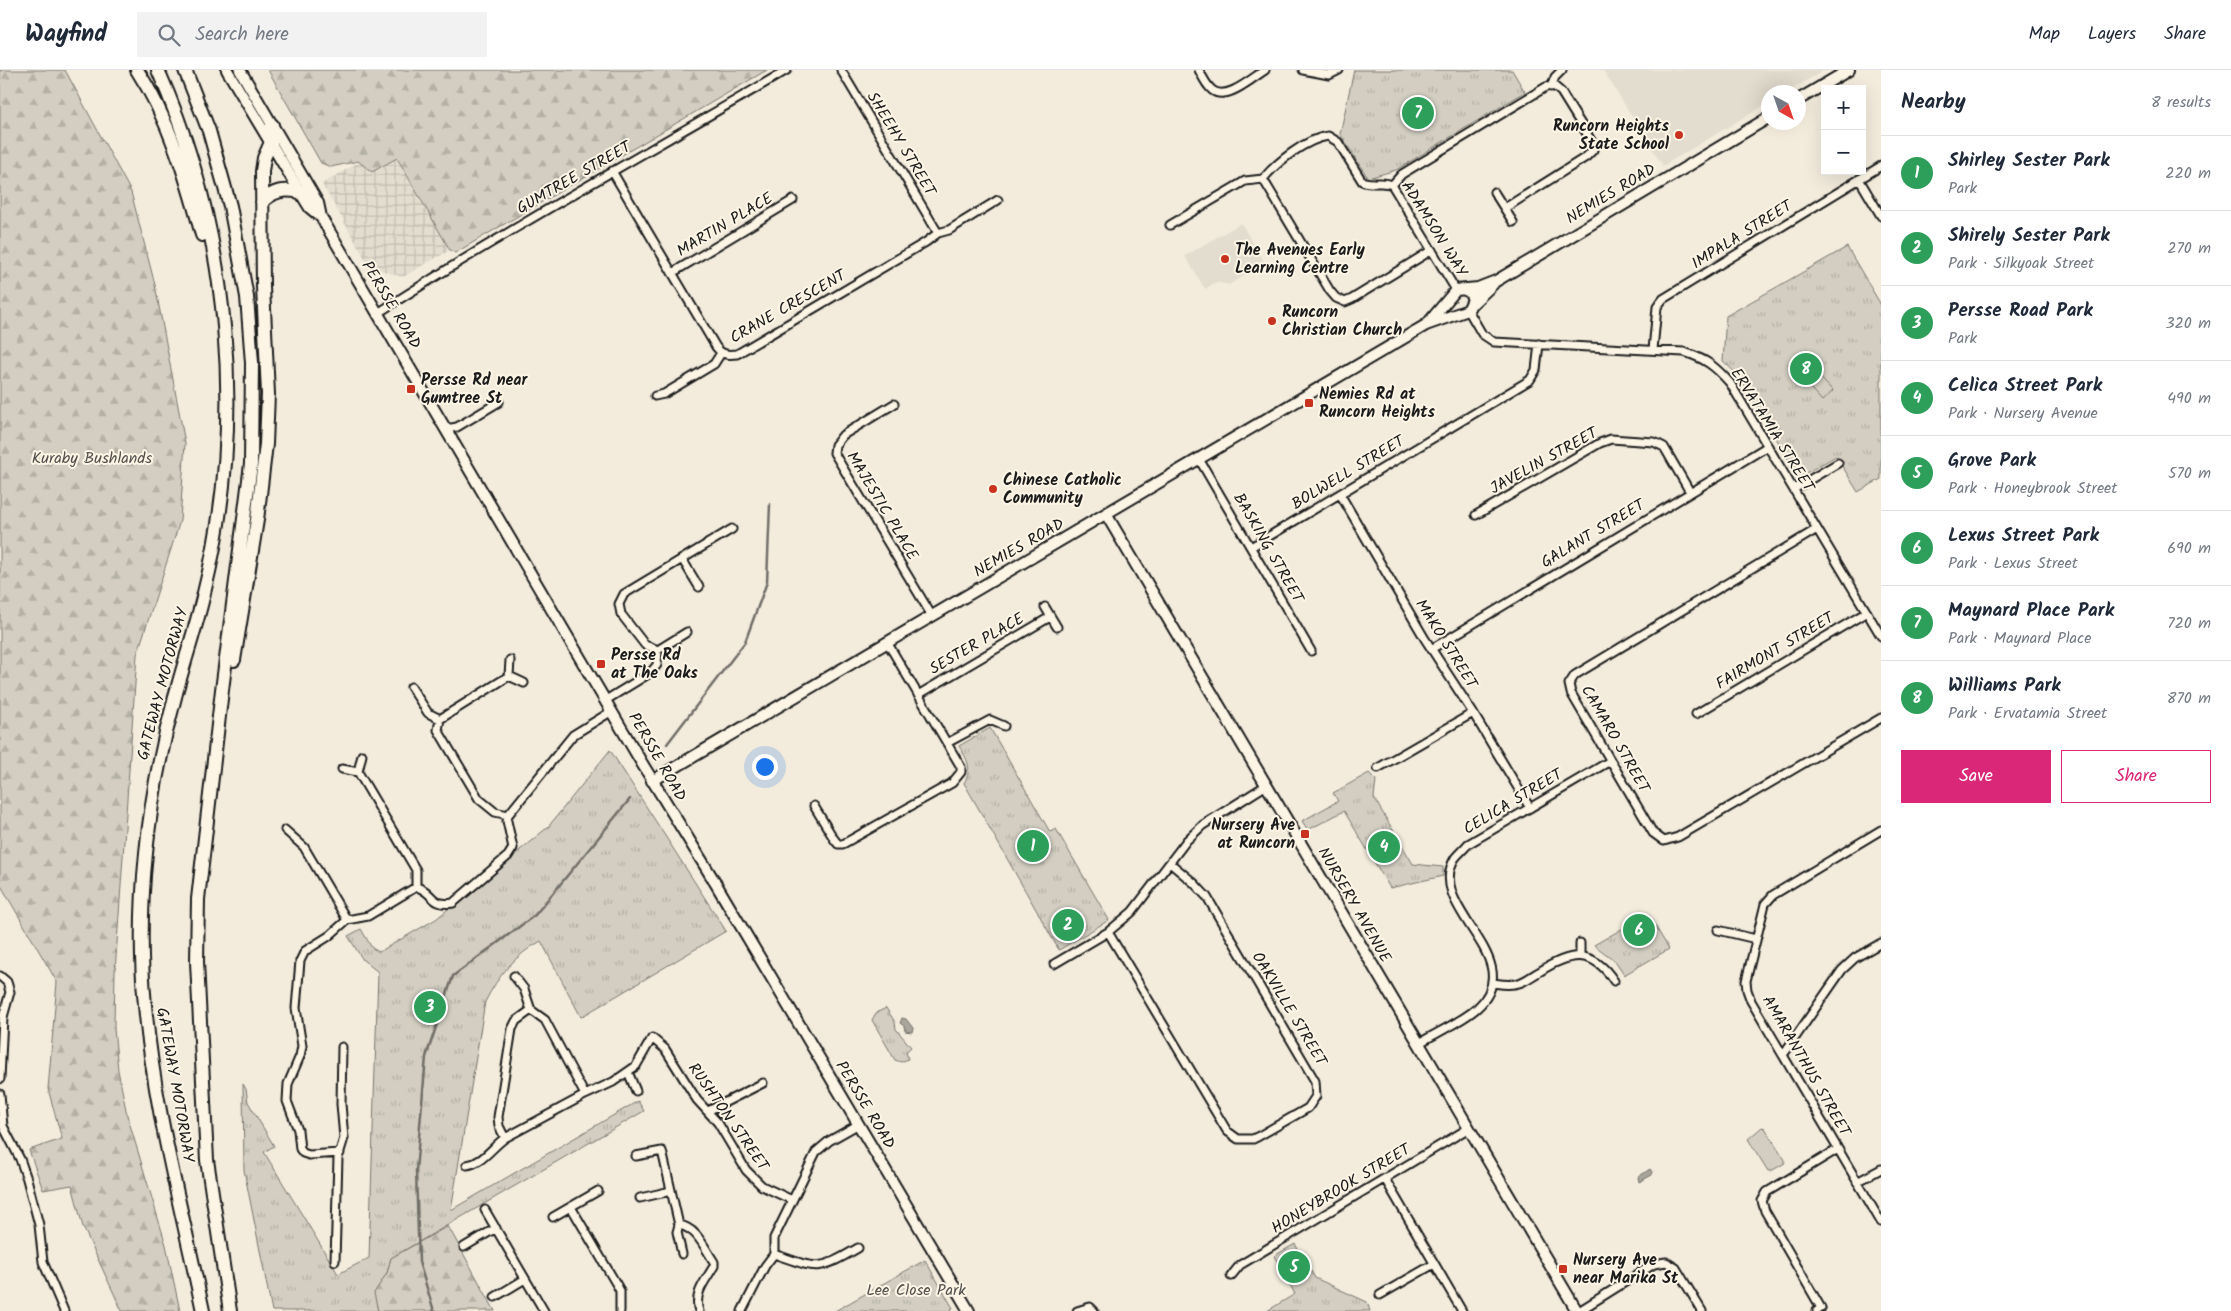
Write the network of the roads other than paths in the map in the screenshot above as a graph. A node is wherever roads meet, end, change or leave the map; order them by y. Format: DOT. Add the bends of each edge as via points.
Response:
graph roads {
  1 [pos="137,70"];
  2 [pos="158,70"];
  3 [pos="185,70"];
  4 [pos="227,70"];
  5 [pos="240,70"];
  6 [pos="786,70"];
  7 [pos="841,70"];
  8 [pos="1199,70"];
  9 [pos="1265,70"];
  10 [pos="1304,70"];
  11 [pos="1338,70"];
  12 [pos="1562,70"];
  13 [pos="1849,70"];
  14 [pos="1551,87"];
  15 [pos="1806,95"];
  16 [pos="1761,122"];
  17 [pos="272,125"];
  18 [pos="271,145"];
  19 [pos="1881,166"];
  20 [pos="612,171"];
  21 [pos="1263,179"];
  22 [pos="1859,179"];
  23 [pos="1392,186"];
  24 [pos="300,192"];
  25 [pos="1494,192"];
  26 [pos="793,200"];
  27 [pos="998,200"];
  28 [pos="262,202"];
  29 [pos="1504,208"];
  30 [pos="1881,216"];
  31 [pos="322,217"];
  32 [pos="1513,222"];
  33 [pos="1170,225"];
  34 [pos="938,233"];
  35 [pos="1432,250"];
  36 [pos="216,261"];
  37 [pos="672,273"];
  38 [pos="1496,281"];
  39 [pos="1457,292"];
  40 [pos="1467,308"];
  41 [pos="378,313"];
  42 [pos="1426,325"];
  43 [pos="1538,344"];
  44 [pos="1653,350"];
  45 [pos="720,353"];
  46 [pos="655,396"];
  47 [pos="499,402"];
  48 [pos="894,404"];
  49 [pos="446,429"];
  50 [pos="1768,446"];
  51 [pos="1200,459"];
  52 [pos="1838,463"];
  53 [pos="1794,489"];
  54 [pos="1690,492"];
  55 [pos="1340,494"];
  56 [pos="1106,514"];
  57 [pos="1476,515"];
  58 [pos="732,529"];
  59 [pos="1817,529"];
  60 [pos="1251,547"];
  61 [pos="682,559"];
  62 [pos="699,587"];
  63 [pos="1045,606"];
  64 [pos="1867,612"];
  65 [pos="932,616"];
  66 [pos="1050,617"];
  67 [pos="1057,627"];
  68 [pos="687,632"];
  69 [pos="1881,636"];
  70 [pos="888,642"];
  71 [pos="1433,648"];
  72 [pos="658,650"];
  73 [pos="1311,651"];
  74 [pos="510,660"];
  75 [pos="508,676"];
  76 [pos="524,683"];
  77 [pos="411,687"];
  78 [pos="918,694"];
  79 [pos="606,700"];
  80 [pos="612,711"];
  81 [pos="1474,713"];
  82 [pos="1696,714"];
  83 [pos="220,715"];
  84 [pos="440,718"];
  85 [pos="1881,718"];
  86 [pos="1004,726"];
  87 [pos="947,743"];
  88 [pos="362,756"];
  89 [pos="1610,761"];
  90 [pos="1378,768"];
  91 [pos="342,769"];
  92 [pos="358,772"];
  93 [pos="652,781"];
  94 [pos="1265,786"];
  95 [pos="814,806"];
  96 [pos="1530,808"];
  97 [pos="508,815"];
  98 [pos="285,830"];
  99 [pos="1881,830"];
  100 [pos="1170,863"];
  101 [pos="416,887"];
  102 [pos="347,920"];
  103 [pos="1718,930"];
  104 [pos="1108,932"];
  105 [pos="1756,939"];
  106 [pos="1580,943"];
  107 [pos="1881,943"];
  108 [pos="1580,956"];
  109 [pos="1054,964"];
  110 [pos="0,976"];
  111 [pos="514,976"];
  112 [pos="1614,981"];
  113 [pos="1492,983"];
  114 [pos="531,1010"];
  115 [pos="1418,1044"];
  116 [pos="342,1047"];
  117 [pos="1783,1055"];
  118 [pos="628,1072"];
  119 [pos="0,1079"];
  120 [pos="763,1083"];
  121 [pos="636,1091"];
  122 [pos="0,1094"];
  123 [pos="585,1095"];
  124 [pos="708,1111"];
  125 [pos="859,1124"];
  126 [pos="1469,1128"];
  127 [pos="505,1138"];
  128 [pos="1838,1149"];
  129 [pos="340,1153"];
  130 [pos="636,1156"];
  131 [pos="467,1165"];
  132 [pos="1881,1168"];
  133 [pos="1385,1179"];
  134 [pos="1858,1182"];
  135 [pos="598,1191"];
  136 [pos="671,1191"];
  137 [pos="640,1198"];
  138 [pos="792,1200"];
  139 [pos="571,1207"];
  140 [pos="485,1210"];
  141 [pos="553,1217"];
  142 [pos="1881,1222"];
  143 [pos="679,1225"];
  144 [pos="496,1228"];
  145 [pos="464,1247"];
  146 [pos="858,1248"];
  147 [pos="682,1254"];
  148 [pos="774,1254"];
  149 [pos="335,1261"];
  150 [pos="1434,1264"];
  151 [pos="1231,1276"];
  152 [pos="525,1278"];
  153 [pos="1380,1295"];
  154 [pos="495,1297"];
  155 [pos="64,1311"];
  156 [pos="203,1311"];
  157 [pos="230,1311"];
  158 [pos="544,1311"];
  159 [pos="620,1311"];
  160 [pos="699,1311"];
  161 [pos="742,1311"];
  162 [pos="969,1311"];
  163 [pos="1077,1311"];
  164 [pos="1094,1311"];
  165 [pos="1462,1311"];
  166 [pos="1578,1311"];
  167 [pos="1702,1311"];
  168 [pos="1817,1311"];
  1 -- 36 [label="highway" via="167,129 206,247"];
  2 -- 36 [label="highway, GATEWAY MOTORWAY" via="189,152"];
  3 -- 83 [label="highway, GATEWAY MOTORWAY" via="209,131 232,213 247,297 252,363 251,464"];
  4 -- 18 [label="street, PERSSE ROAD"];
  5 -- 17 [label="street, PERSSE ROAD"];
  6 -- 20 [label="street, GUMTREE STREET"];
  7 -- 34 [label="street, SHEEHY STREET"];
  8 -- 9 [label="street" via="1212,91 1221,94 1232,91"];
  10 -- 11 [label="street" via="1329,75"];
  12 -- 14 [label="street"];
  13 -- 15 [label="street"];
  14 -- 23 [label="street" via="1402,174"];
  14 -- 29 [label="street" via="1561,92 1592,142 1592,150 1586,157"];
  16 -- 38 [label="street, NEMIES ROAD"];
  17 -- 18 [label="highway"];
  17 -- 31 [label="street, PERSSE ROAD" via="318,203"];
  18 -- 24 [label="street, PERSSE ROAD"];
  18 -- 28 [label="highway" via="262,164"];
  19 -- 22 [label="street, IMPALA STREET"];
  20 -- 37 [label="street, CRANE CRESCENT"];
  20 -- 41 [label="street, GUMTREE STREET"];
  21 -- 23 [label="street, ADAMSON WAY" via="1274,165 1318,138 1328,136 1338,142 1362,181 1369,185 1379,182"];
  21 -- 33 [label="street" via="1244,181"];
  21 -- 35 [label="street" via="1330,292 1345,302"];
  22 -- 30 [label="street"];
  22 -- 44 [label="street, IMPALA STREET" via="1663,299 1657,307"];
  23 -- 35 [label="street, ADAMSON WAY"];
  24 -- 28 [label="highway" via="279,190"];
  24 -- 31 [label="street, PERSSE ROAD" via="310,208"];
  25 -- 29 [label="street"];
  26 -- 37 [label="street, MARTIN PLACE"];
  27 -- 34 [label="street, CRANE CRESCENT" via="949,230"];
  28 -- 83 [label="highway" via="262,287 268,394 266,444 230,686"];
  29 -- 32 [label="street"];
  31 -- 41 [label="street, PERSSE ROAD"];
  34 -- 45 [label="street, CRANE CRESCENT" via="737,354"];
  35 -- 39 [label="street, ADAMSON WAY"];
  36 -- 156 [label="highway, GATEWAY MOTORWAY" via="225,338 227,392 220,509 205,591 158,765 146,853 142,933 152,1064"];
  37 -- 45 [label="street, CRANE CRESCENT"];
  38 -- 39 [label="street, NEMIES ROAD"];
  38 -- 40 [label="street, NEMIES ROAD"];
  39 -- 40 [label="street" via="1472,295"];
  39 -- 40 [label="street" via="1452,306"];
  39 -- 42 [label="street, NEMIES ROAD"];
  40 -- 42 [label="street, NEMIES ROAD"];
  40 -- 43 [label="street, ERVATAMIA STREET" via="1482,334 1494,342"];
  41 -- 49 [label="street, PERSSE ROAD"];
  42 -- 51 [label="street, NEMIES ROAD"];
  43 -- 44 [label="street, ERVATAMIA STREET"];
  43 -- 55 [label="street, BOLWELL STREET" via="1536,370 1530,380"];
  44 -- 50 [label="street, ERVATAMIA STREET" via="1684,352 1718,369"];
  45 -- 46 [label="street" via="714,364 664,394"];
  47 -- 49 [label="street" via="457,427"];
  48 -- 65 [label="street, MAJESTIC PLACE" via="843,435 835,445 834,453"];
  49 -- 79 [label="street, PERSSE ROAD"];
  50 -- 53 [label="street, ERVATAMIA STREET"];
  50 -- 54 [label="street, GALANT STREET"];
  51 -- 56 [label="street, NEMIES ROAD"];
  51 -- 60 [label="street, BASKING STREET"];
  52 -- 53 [label="street"];
  53 -- 59 [label="street, ERVATAMIA STREET"];
  54 -- 57 [label="street, JAVELIN STREET" via="1664,447 1654,442 1611,439"];
  54 -- 71 [label="street, GALANT STREET"];
  55 -- 60 [label="street, BOLWELL STREET"];
  55 -- 71 [label="street, MAKO STREET"];
  56 -- 65 [label="street, NEMIES ROAD"];
  56 -- 94 [label="street, NURSERY AVENUE"];
  58 -- 61 [label="street"];
  59 -- 64 [label="street, ERVATAMIA STREET"];
  59 -- 89 [label="street, CAMARO STREET" via="1575,675 1569,684 1571,693"];
  60 -- 73 [label="street, BASKING STREET"];
  61 -- 62 [label="street"];
  61 -- 72 [label="street" via="624,594 619,604 621,614 645,645"];
  63 -- 66 [label="street, SESTER PLACE"];
  64 -- 69 [label="street, ERVATAMIA STREET"];
  64 -- 82 [label="street, FAIRMONT STREET"];
  65 -- 70 [label="street, NEMIES ROAD"];
  66 -- 67 [label="street, SESTER PLACE"];
  66 -- 78 [label="street, SESTER PLACE"];
  68 -- 72 [label="street"];
  70 -- 78 [label="street"];
  70 -- 93 [label="street, NEMIES ROAD"];
  71 -- 81 [label="street, MAKO STREET"];
  72 -- 79 [label="street" via="657,666 650,673"];
  74 -- 75 [label="street"];
  75 -- 76 [label="street"];
  75 -- 84 [label="street"];
  77 -- 84 [label="street" via="428,713"];
  78 -- 87 [label="street"];
  79 -- 80 [label="street, PERSSE ROAD"];
  80 -- 93 [label="street, PERSSE ROAD"];
  80 -- 97 [label="street" via="573,735"];
  81 -- 90 [label="street"];
  81 -- 96 [label="street, MAKO STREET"];
  83 -- 157 [label="highway, GATEWAY MOTORWAY" via="198,900 197,962 207,1160"];
  84 -- 97 [label="street" via="438,730 479,799 495,812"];
  85 -- 89 [label="street, CAMARO STREET" via="1678,837 1664,841 1653,833"];
  86 -- 87 [label="street" via="990,720"];
  87 -- 95 [label="street" via="961,767 952,783 851,842 838,844"];
  88 -- 92 [label="street"];
  89 -- 96 [label="street, CELICA STREET"];
  91 -- 92 [label="street"];
  92 -- 101 [label="street" via="416,870"];
  93 -- 125 [label="street, PERSSE ROAD"];
  94 -- 100 [label="street" via="1203,825"];
  94 -- 115 [label="street, NURSERY AVENUE"];
  96 -- 113 [label="street, CELICA STREET" via="1468,844 1455,859 1451,872 1450,887 1487,954"];
  97 -- 101 [label="street" via="513,848 508,856 453,902 443,904 435,901 422,888"];
  98 -- 102 [label="street" via="304,847"];
  99 -- 105 [label="street, AMARANTHUS STREET" via="1773,895 1765,904"];
  100 -- 104 [label="street" via="1132,912"];
  100 -- 104 [label="street, OAKVILLE STREET" via="1207,897 1315,1081 1316,1096 1308,1108 1253,1139 1238,1139 1227,1131"];
  101 -- 102 [label="street" via="368,916"];
  102 -- 129 [label="street" via="305,951 300,961 296,1008 302,1046 287,1092 288,1108 298,1130 300,1148 309,1155"];
  103 -- 105 [label="street"];
  104 -- 109 [label="street"];
  105 -- 117 [label="street, AMARANTHUS STREET" via="1746,981 1747,990"];
  106 -- 108 [label="street"];
  107 -- 117 [label="street" via="1842,970"];
  108 -- 112 [label="street" via="1595,960"];
  108 -- 113 [label="street" via="1567,957 1520,983"];
  110 -- 119 [label="street" via="8,982 10,992 3,1017"];
  111 -- 114 [label="street" via="524,989"];
  113 -- 115 [label="street" via="1487,997 1476,1009"];
  114 -- 123 [label="street" via="544,1020"];
  114 -- 127 [label="street" via="516,1020 512,1029 498,1117"];
  115 -- 126 [label="street, NURSERY AVENUE"];
  116 -- 129 [label="street" via="344,1138"];
  117 -- 128 [label="street, AMARANTHUS STREET"];
  118 -- 121 [label="street"];
  118 -- 123 [label="street"];
  118 -- 124 [label="street, RUSHTON STREET" via="642,1059 652,1038 665,1049 697,1100"];
  120 -- 124 [label="street"];
  122 -- 155 [label="street" via="2,1126 20,1159 39,1225 43,1262"];
  123 -- 127 [label="street"];
  124 -- 138 [label="street, RUSHTON STREET" via="746,1170 762,1186"];
  125 -- 138 [label="street" via="816,1152"];
  125 -- 162 [label="street, PERSSE ROAD"];
  126 -- 133 [label="street, HONEYBROOK STREET"];
  126 -- 166 [label="street, NURSERY AVENUE"];
  127 -- 131 [label="street" via="475,1164"];
  128 -- 134 [label="street, AMARANTHUS STREET"];
  128 -- 168 [label="street" via="1767,1192 1762,1201 1765,1212 1821,1308"];
  129 -- 149 [label="street"];
  130 -- 136 [label="street" via="662,1151"];
  132 -- 134 [label="street"];
  133 -- 150 [label="street"];
  133 -- 151 [label="street, HONEYBROOK STREET" via="1240,1265"];
  134 -- 142 [label="street, AMARANTHUS STREET"];
  135 -- 139 [label="street"];
  136 -- 137 [label="street"];
  136 -- 143 [label="street"];
  138 -- 148 [label="street" via="774,1238"];
  139 -- 141 [label="street"];
  139 -- 159 [label="street" via="618,1286"];
  140 -- 144 [label="street"];
  143 -- 147 [label="street" via="677,1232"];
  143 -- 160 [label="street" via="693,1231 714,1262 698,1295"];
  144 -- 145 [label="street"];
  144 -- 152 [label="street"];
  146 -- 148 [label="street" via="820,1266 810,1266"];
  148 -- 161 [label="street"];
  150 -- 153 [label="street"];
  150 -- 165 [label="street"];
  152 -- 154 [label="street"];
  152 -- 158 [label="street"];
  163 -- 164 [label="street" via="1090,1307"];
  166 -- 167 [label="street" via="1654,1264 1666,1262 1676,1268"];
}
